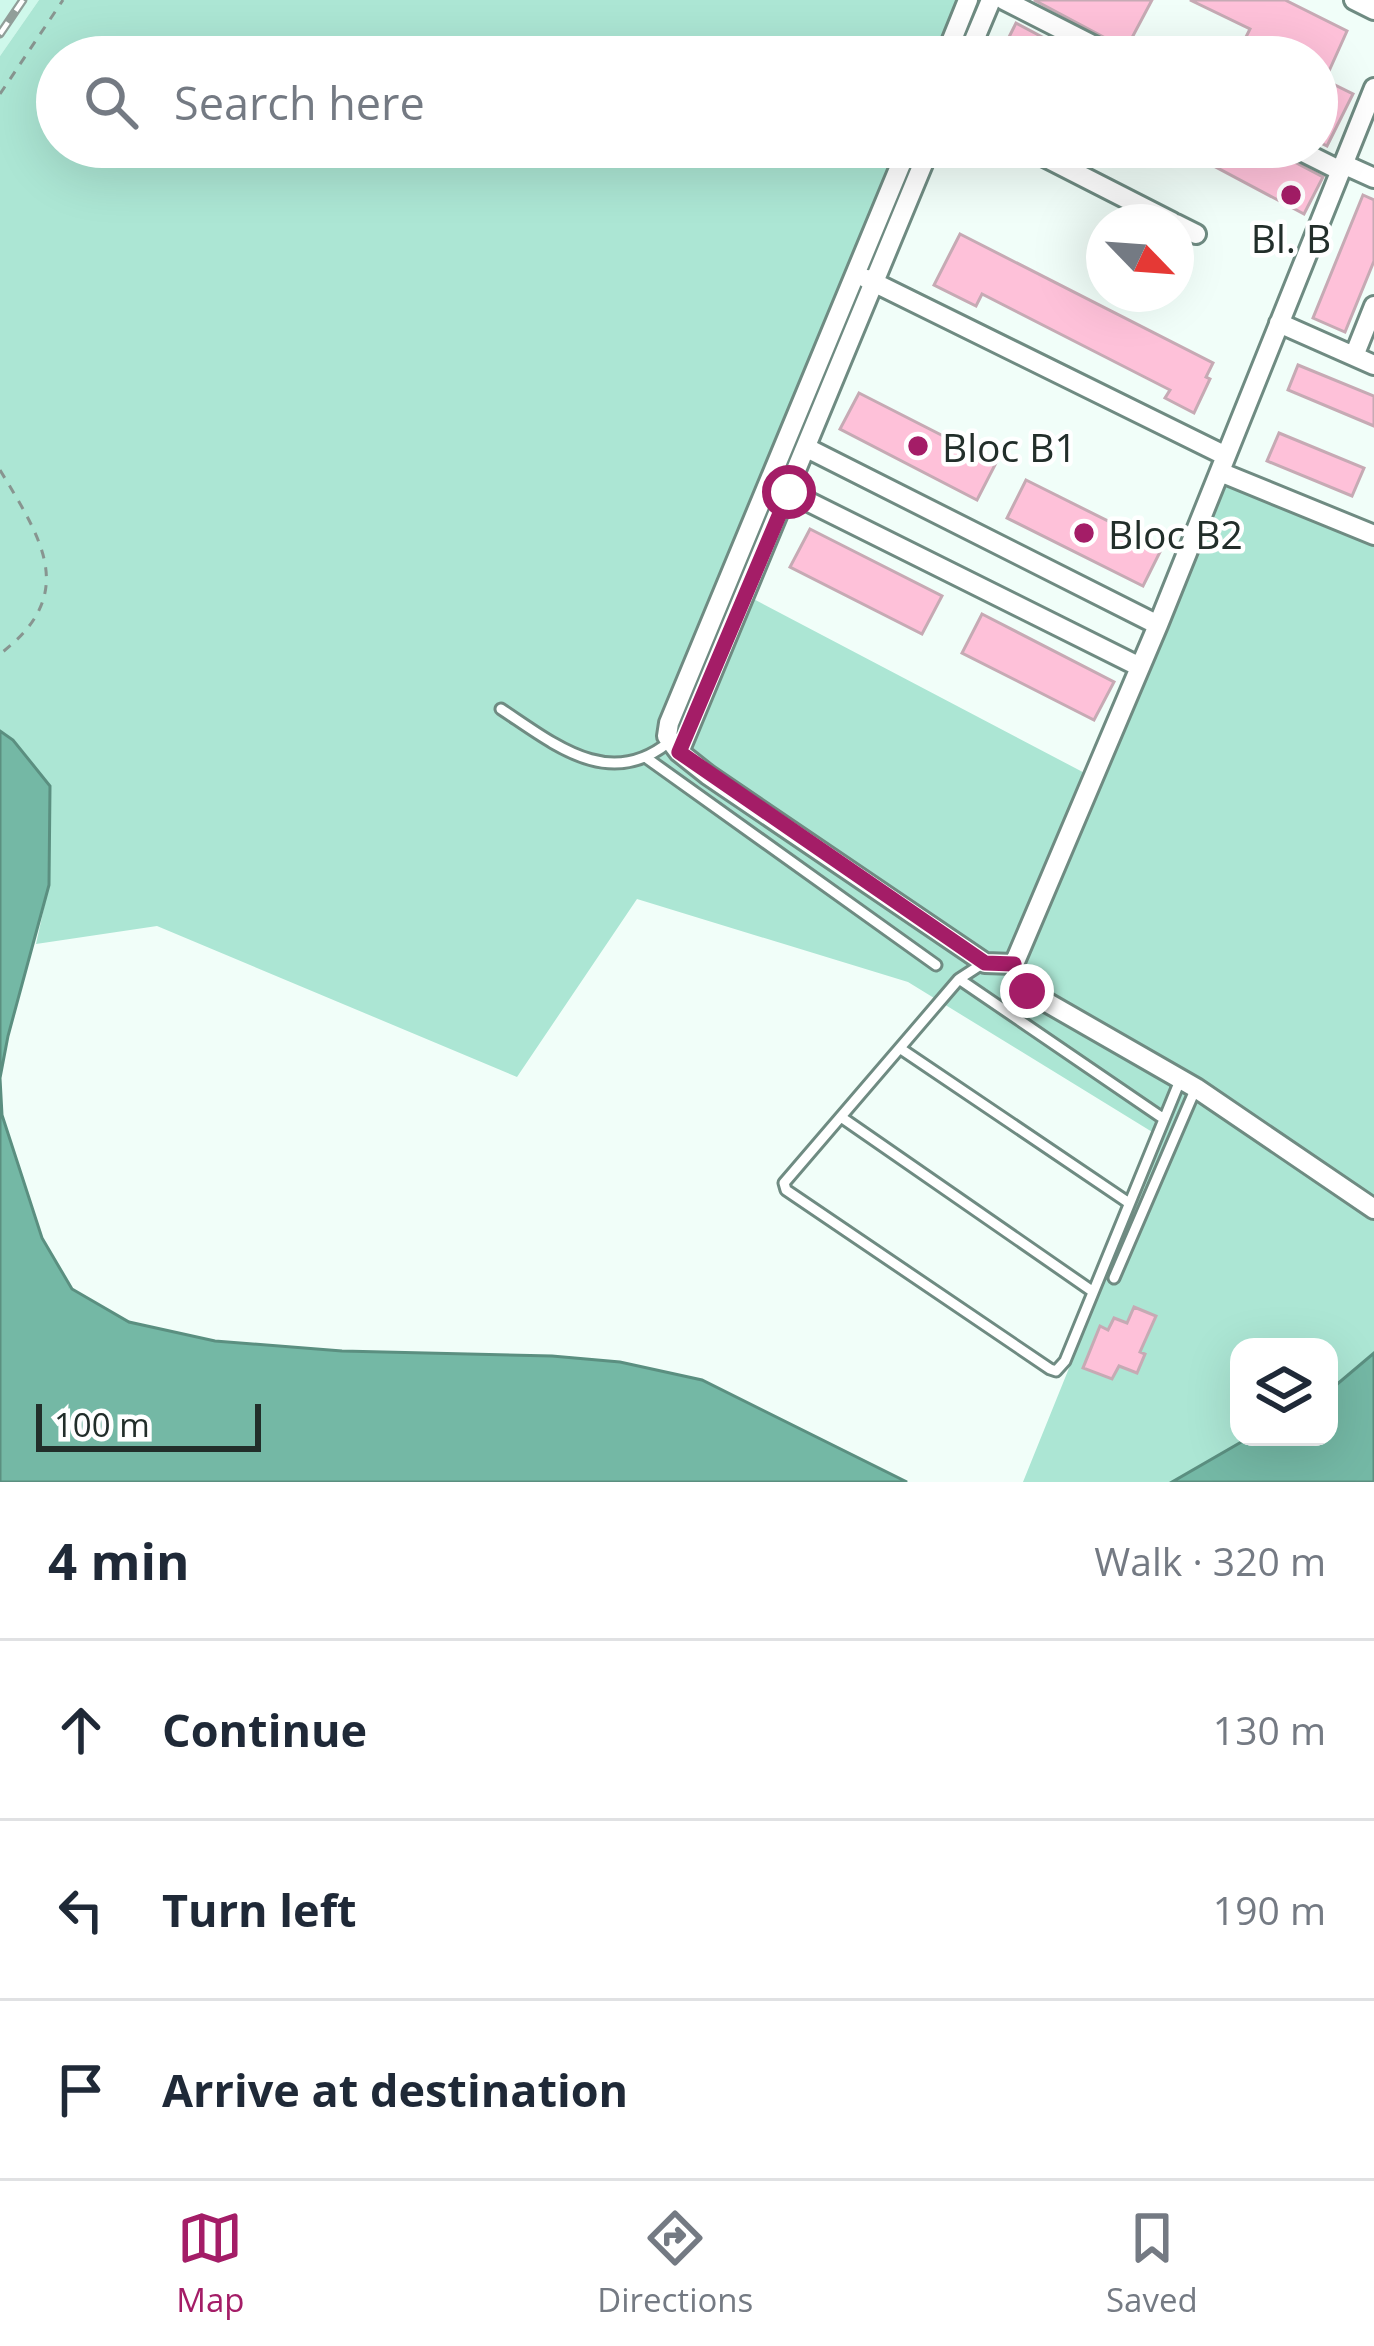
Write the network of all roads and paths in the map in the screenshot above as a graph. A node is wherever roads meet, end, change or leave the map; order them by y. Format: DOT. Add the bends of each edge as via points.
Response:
graph roads {
  1 [pos="63,0"];
  2 [pos="968,0"];
  3 [pos="991,0"];
  4 [pos="1004,0"];
  5 [pos="1354,0"];
  6 [pos="1374,10"];
  7 [pos="39,36"];
  8 [pos="953,36"];
  9 [pos="976,36"];
  10 [pos="1075,36"];
  11 [pos="36,40"];
  12 [pos="1374,88"];
  13 [pos="0,94"];
  14 [pos="1338,166"];
  15 [pos="903,168"];
  16 [pos="919,168"];
  17 [pos="1066,168"];
  18 [pos="1342,168"];
  19 [pos="1374,178"];
  20 [pos="1137,204"];
  21 [pos="894,210"];
  22 [pos="866,279"];
  23 [pos="1374,306"];
  24 [pos="1280,323"];
  25 [pos="1354,356"];
  26 [pos="1374,365"];
  27 [pos="807,448"];
  28 [pos="1223,464"];
  29 [pos="0,470"];
  30 [pos="789,492"];
  31 [pos="1374,535"];
  32 [pos="1158,626"];
  33 [pos="0,654"];
  34 [pos="1140,667"];
  35 [pos="501,709"];
  36 [pos="674,747"];
  37 [pos="648,759"];
  38 [pos="985,963"];
  39 [pos="1014,964"];
  40 [pos="936,965"];
  41 [pos="959,979"];
  42 [pos="901,1049"];
  43 [pos="1188,1083"];
  44 [pos="842,1118"];
  45 [pos="1164,1119"];
  46 [pos="1129,1203"];
  47 [pos="1374,1209"];
  48 [pos="1114,1278"];
  49 [pos="1092,1292"];
  1 -- 7 [label="path"];
  2 -- 8 [label="street"];
  3 -- 9 [label="street"];
  4 -- 10 [label="street"];
  5 -- 6 [label="street"];
  11 -- 13 [label="path"];
  12 -- 18 [label="street"];
  14 -- 18 [label="street"];
  15 -- 21 [label="street"];
  16 -- 21 [label="street"];
  17 -- 20 [label="street"];
  18 -- 19 [label="street"];
  18 -- 24 [label="street"];
  21 -- 22 [label="street"];
  22 -- 27 [label="street"];
  22 -- 28 [label="street"];
  22 -- 36 [label="street" via="669,722"];
  23 -- 25 [label="street"];
  24 -- 25 [label="street"];
  24 -- 28 [label="street"];
  25 -- 26 [label="street"];
  27 -- 30 [label="street"];
  27 -- 32 [label="street"];
  28 -- 31 [label="street"];
  28 -- 32 [label="street"];
  29 -- 33 [label="path" via="33,525 48,571 39,616"];
  30 -- 34 [label="street"];
  30 -- 36 [label="street"];
  32 -- 34 [label="street"];
  34 -- 39 [label="street"];
  35 -- 37 [label="lane" via="574,754 626,765"];
  36 -- 37 [label="lane"];
  36 -- 38 [label="street"];
  37 -- 40 [label="lane"];
  38 -- 39 [label="street"];
  38 -- 41 [label="lane"];
  39 -- 43 [label="street" via="1027,991"];
  41 -- 42 [label="lane"];
  41 -- 45 [label="lane"];
  42 -- 44 [label="lane"];
  42 -- 46 [label="lane"];
  43 -- 45 [label="lane"];
  43 -- 47 [label="street"];
  43 -- 48 [label="lane"];
  44 -- 49 [label="lane"];
  44 -- 49 [label="lane" via="787,1177 786,1190 1055,1371"];
  45 -- 46 [label="lane"];
  46 -- 49 [label="lane"];
}
